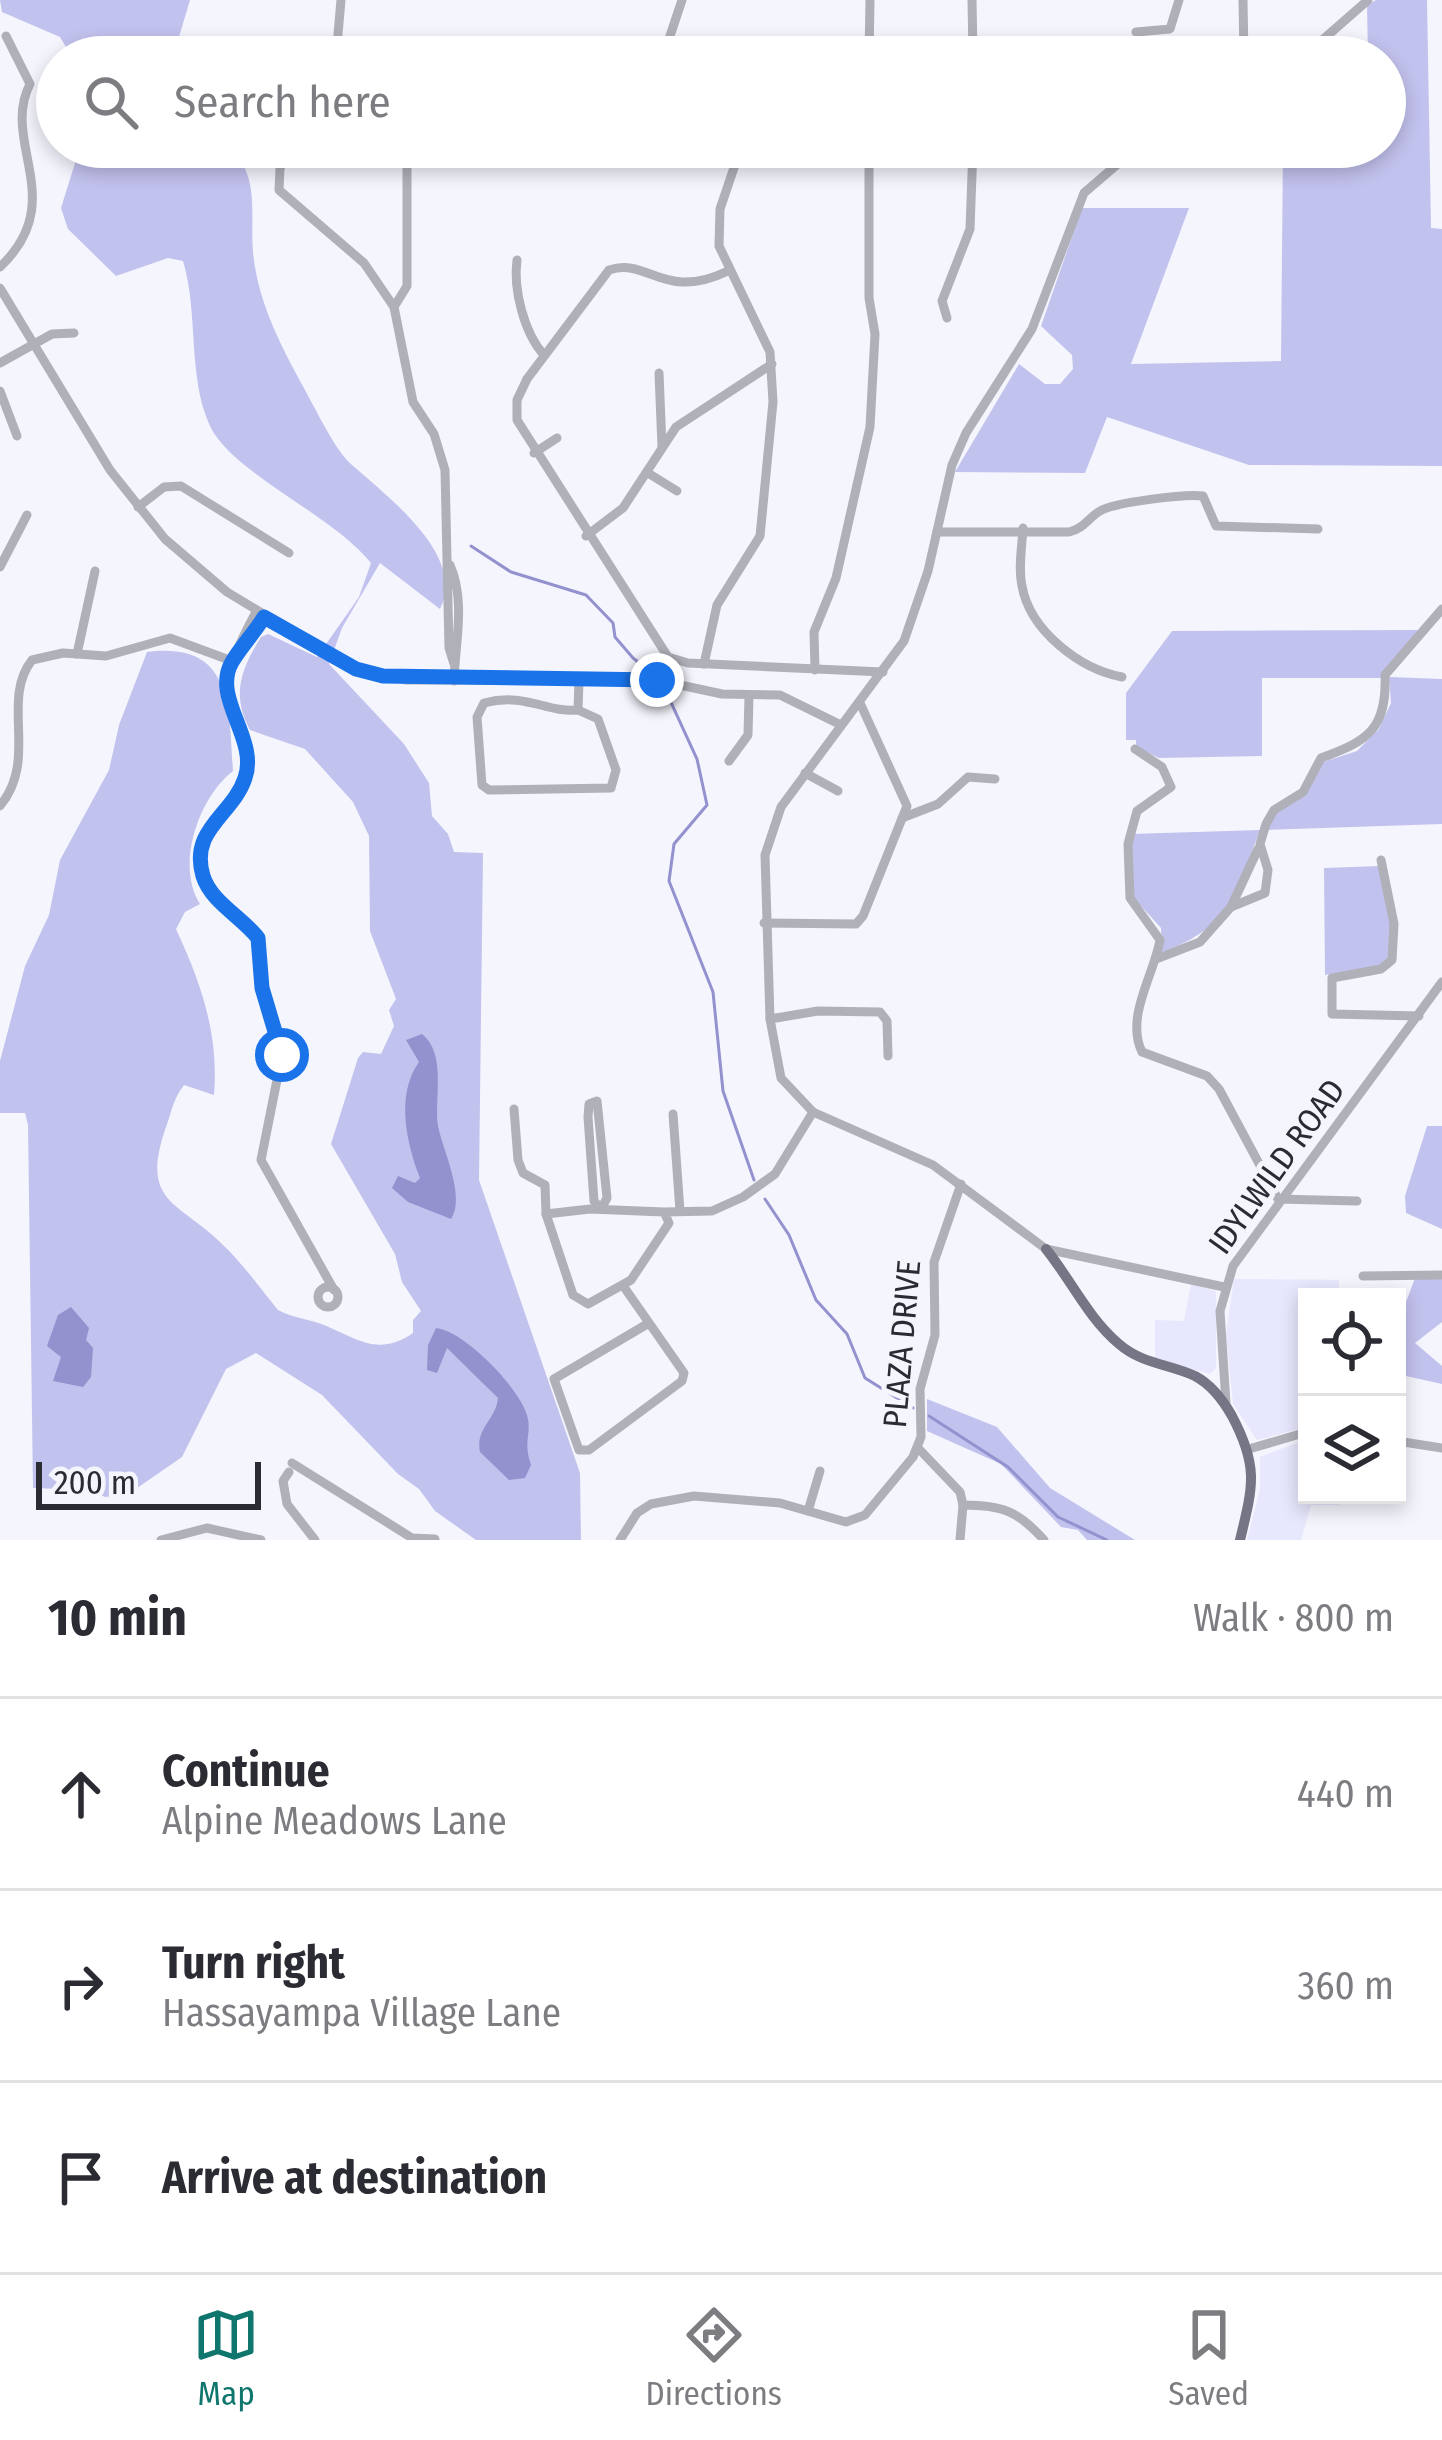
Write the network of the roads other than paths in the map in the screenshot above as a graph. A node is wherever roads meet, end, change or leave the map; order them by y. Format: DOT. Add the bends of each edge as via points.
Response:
graph roads {
  1 [pos="341,0"];
  2 [pos="682,0"];
  3 [pos="870,0"];
  4 [pos="972,0"];
  5 [pos="1179,0"];
  6 [pos="1243,0"];
  7 [pos="1368,0"];
  8 [pos="1136,32"];
  9 [pos="6,36"];
  10 [pos="338,36"];
  11 [pos="671,36"];
  12 [pos="869,36"];
  13 [pos="973,36"];
  14 [pos="1244,36"];
  15 [pos="1327,36"];
  16 [pos="30,85"];
  17 [pos="36,91"];
  18 [pos="7,133"];
  19 [pos="282,168"];
  20 [pos="407,168"];
  21 [pos="734,168"];
  22 [pos="869,168"];
  23 [pos="973,168"];
  24 [pos="1113,168"];
  25 [pos="16,173"];
  26 [pos="517,260"];
  27 [pos="0,267"];
  28 [pos="728,271"];
  29 [pos="0,288"];
  30 [pos="394,308"];
  31 [pos="947,317"];
  32 [pos="74,333"];
  33 [pos="32,344"];
  34 [pos="544,355"];
  35 [pos="0,363"];
  36 [pos="772,364"];
  37 [pos="659,373"];
  38 [pos="0,392"];
  39 [pos="17,436"];
  40 [pos="557,438"];
  41 [pos="662,447"];
  42 [pos="534,453"];
  43 [pos="648,473"];
  44 [pos="677,491"];
  45 [pos="138,508"];
  46 [pos="27,515"];
  47 [pos="1024,528"];
  48 [pos="1318,529"];
  49 [pos="937,532"];
  50 [pos="586,536"];
  51 [pos="289,553"];
  52 [pos="0,567"];
  53 [pos="95,571"];
  54 [pos="1442,609"];
  55 [pos="260,615"];
  56 [pos="77,655"];
  57 [pos="232,661"];
  58 [pos="704,664"];
  59 [pos="815,670"];
  60 [pos="883,672"];
  61 [pos="1123,677"];
  62 [pos="579,680"];
  63 [pos="454,681"];
  64 [pos="749,696"];
  65 [pos="860,703"];
  66 [pos="578,710"];
  67 [pos="841,725"];
  68 [pos="1135,749"];
  69 [pos="729,761"];
  70 [pos="805,773"];
  71 [pos="995,779"];
  72 [pos="838,791"];
  73 [pos="0,806"];
  74 [pos="902,818"];
  75 [pos="1260,844"];
  76 [pos="1381,860"];
  77 [pos="1231,907"];
  78 [pos="764,923"];
  79 [pos="1154,959"];
  80 [pos="1442,982"];
  81 [pos="1419,1016"];
  82 [pos="770,1018"];
  83 [pos="888,1056"];
  84 [pos="514,1109"];
  85 [pos="813,1112"];
  86 [pos="673,1114"];
  87 [pos="961,1184"];
  88 [pos="1278,1199"];
  89 [pos="1357,1202"];
  90 [pos="601,1208"];
  91 [pos="680,1210"];
  92 [pos="664,1212"];
  93 [pos="546,1214"];
  94 [pos="1046,1249"];
  95 [pos="1363,1276"];
  96 [pos="1442,1276"];
  97 [pos="624,1287"];
  98 [pos="1224,1287"];
  99 [pos="334,1289"];
  100 [pos="649,1323"];
  101 [pos="1226,1405"];
  102 [pos="1298,1435"];
  103 [pos="1406,1442"];
  104 [pos="918,1448"];
  105 [pos="1442,1448"];
  106 [pos="1249,1449"];
  107 [pos="820,1471"];
  108 [pos="963,1505"];
  109 [pos="808,1510"];
  110 [pos="435,1539"];
  111 [pos="161,1540"];
  112 [pos="261,1540"];
  113 [pos="315,1540"];
  114 [pos="620,1540"];
  115 [pos="960,1540"];
  116 [pos="1044,1540"];
  117 [pos="1240,1540"];
  1 -- 10 [label="street"];
  2 -- 11 [label="street"];
  3 -- 12 [label="street"];
  4 -- 13 [label="street"];
  5 -- 8 [label="street" via="1170,28"];
  6 -- 14 [label="street"];
  7 -- 15 [label="street"];
  9 -- 16 [label="street"];
  16 -- 17 [label="street"];
  16 -- 18 [label="street" via="14,104"];
  19 -- 30 [label="street" via="277,178 286,200 364,263"];
  20 -- 30 [label="street" via="407,286"];
  21 -- 28 [label="street" via="720,209"];
  22 -- 59 [label="street" via="870,427 836,578 814,632"];
  23 -- 31 [label="street" via="970,229 942,301"];
  24 -- 49 [label="street" via="1074,211 1033,329 966,433"];
  25 -- 27 [label="street" via="27,226"];
  26 -- 34 [label="street" via="514,277 532,342"];
  28 -- 34 [label="street" via="688,284 614,267"];
  28 -- 36 [label="street"];
  29 -- 33 [label="street"];
  30 -- 63 [label="street" via="413,402 444,460 448,560 458,582"];
  32 -- 33 [label="street"];
  33 -- 35 [label="street"];
  33 -- 45 [label="street"];
  34 -- 42 [label="street" via="517,400 517,420"];
  36 -- 41 [label="street" via="676,427"];
  36 -- 58 [label="street" via="760,536 717,605"];
  37 -- 41 [label="street"];
  38 -- 39 [label="street"];
  40 -- 42 [label="street"];
  41 -- 43 [label="street"];
  42 -- 50 [label="street"];
  43 -- 44 [label="street"];
  43 -- 50 [label="street" via="623,508"];
  45 -- 51 [label="street" via="164,487 181,486"];
  45 -- 55 [label="street" via="195,568"];
  46 -- 52 [label="street"];
  47 -- 48 [label="street" via="1070,532 1100,511 1186,494 1203,496 1216,526"];
  47 -- 49 [label="street"];
  47 -- 61 [label="street" via="1025,603 1085,665"];
  49 -- 60 [label="street" via="904,641"];
  50 -- 58 [label="street" via="657,647 679,662"];
  53 -- 56 [label="street"];
  54 -- 75 [label="street" via="1385,675 1387,702 1376,727 1350,749 1321,758 1303,791 1274,810"];
  55 -- 57 [label="street"];
  55 -- 63 [label="street" via="383,676"];
  56 -- 57 [label="street" via="106,656 170,638"];
  56 -- 73 [label="street" via="44,655 14,679 8,703 17,774"];
  57 -- 99 [label="street" via="234,720 249,749 246,776 210,825 200,861 209,890 258,938 281,1073 261,1160"];
  58 -- 59 [label="street"];
  59 -- 60 [label="street"];
  60 -- 65 [label="street"];
  62 -- 63 [label="street"];
  62 -- 64 [label="street" via="657,680"];
  62 -- 66 [label="street"];
  64 -- 67 [label="street" via="804,703"];
  64 -- 69 [label="street" via="748,735"];
  65 -- 67 [label="street"];
  65 -- 74 [label="street" via="906,794"];
  66 -- 66 [label="street" via="538,700 484,704 477,717 482,785 611,788 616,770 598,719"];
  67 -- 70 [label="street"];
  68 -- 79 [label="street" via="1162,767 1172,787 1137,812 1128,844 1130,898 1160,940"];
  70 -- 72 [label="street"];
  70 -- 78 [label="street" via="781,807 765,855"];
  71 -- 74 [label="street" via="968,777 938,804"];
  74 -- 78 [label="street" via="856,924"];
  75 -- 77 [label="street"];
  75 -- 77 [label="street" via="1269,886"];
  76 -- 81 [label="street" via="1392,960 1331,978 1332,1014"];
  77 -- 79 [label="street" via="1200,943"];
  78 -- 82 [label="street"];
  79 -- 88 [label="street" via="1134,1036 1142,1052 1207,1076"];
  80 -- 81 [label="street, IDYLWILD ROAD"];
  81 -- 88 [label="street, IDYLWILD ROAD"];
  82 -- 83 [label="street" via="880,1012"];
  82 -- 85 [label="street" via="782,1078"];
  84 -- 93 [label="street" via="518,1160 523,1173 545,1185"];
  85 -- 87 [label="street" via="903,1149"];
  85 -- 91 [label="street" via="775,1174 712,1210"];
  86 -- 91 [label="street"];
  87 -- 94 [label="street"];
  87 -- 104 [label="street, PLAZA DRIVE" via="934,1262 935,1335 920,1389"];
  88 -- 89 [label="street"];
  88 -- 98 [label="street, IDYLWILD ROAD"];
  90 -- 90 [label="street" via="607,1198 597,1101 588,1117"];
  90 -- 92 [label="street"];
  90 -- 93 [label="street"];
  91 -- 92 [label="street"];
  92 -- 97 [label="street" via="669,1222"];
  93 -- 97 [label="street" via="573,1295 588,1304"];
  94 -- 98 [label="street"];
  94 -- 101 [label="main road" via="1121,1346 1192,1375"];
  95 -- 96 [label="street"];
  97 -- 100 [label="street"];
  98 -- 101 [label="street, IDYLWILD ROAD"];
  100 -- 100 [label="street" via="683,1366 682,1381 580,1450 554,1378"];
  101 -- 106 [label="main road"];
  102 -- 106 [label="street"];
  103 -- 105 [label="street"];
  104 -- 108 [label="street"];
  104 -- 109 [label="street, PLAZA DRIVE" via="866,1515 846,1522"];
  106 -- 117 [label="main road" via="1252,1491"];
  107 -- 109 [label="street"];
  108 -- 115 [label="street"];
  108 -- 116 [label="street" via="1009,1508"];
  109 -- 114 [label="street, PLAZA DRIVE" via="694,1496 651,1504"];
  110 -- 113 [label="street" via="400,1532 290,1467 287,1504"];
  111 -- 112 [label="street" via="207,1528"];
}
